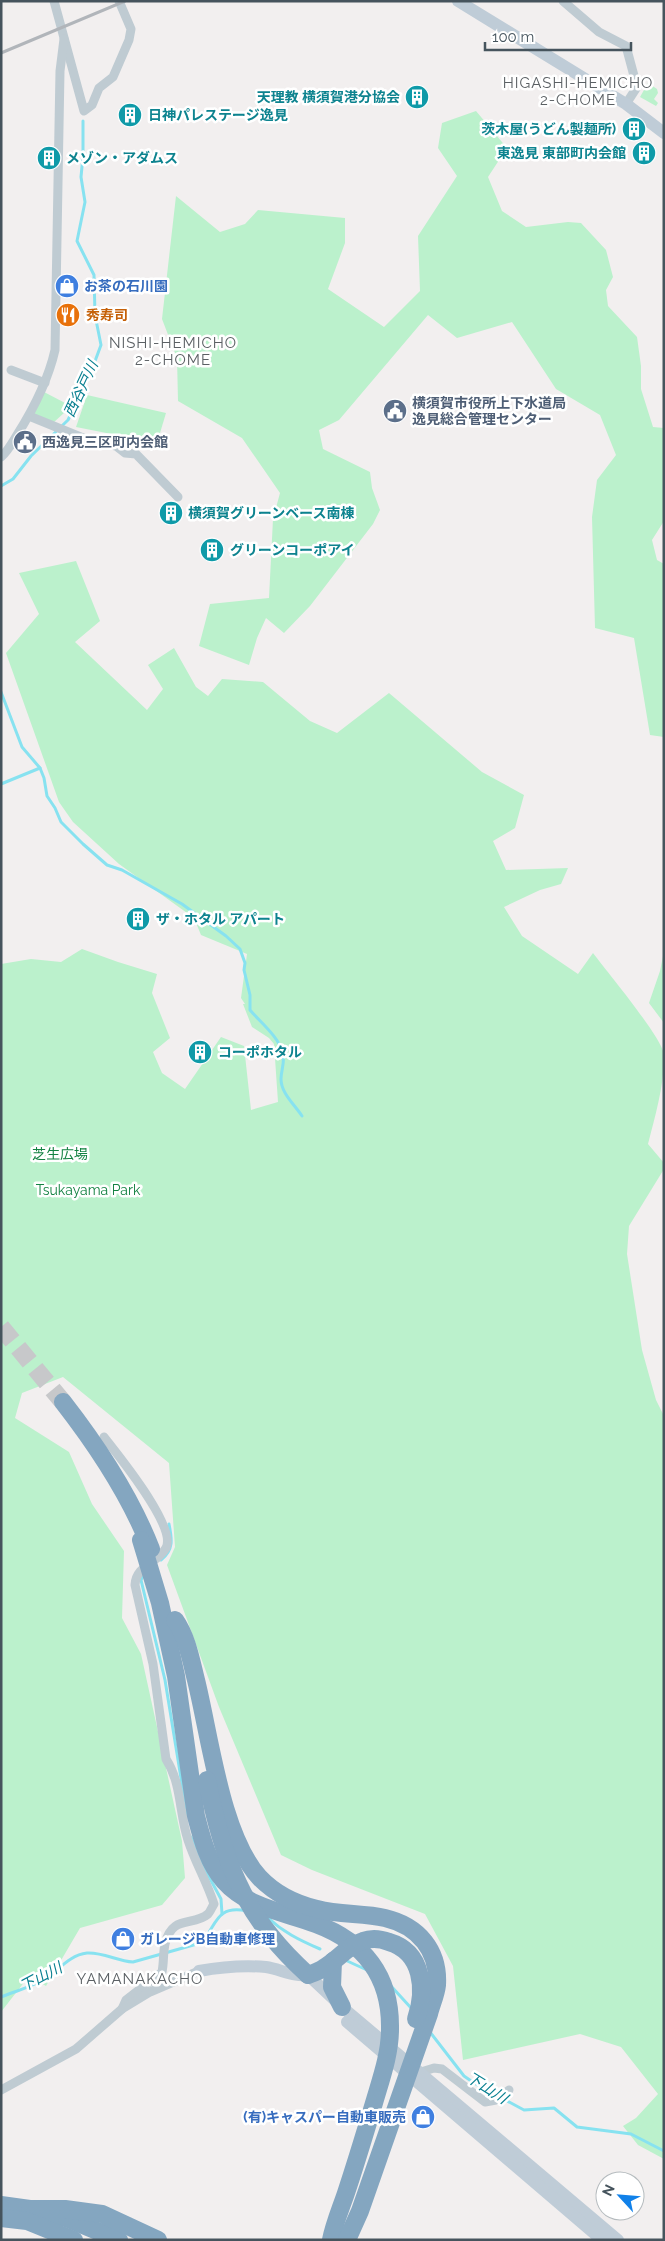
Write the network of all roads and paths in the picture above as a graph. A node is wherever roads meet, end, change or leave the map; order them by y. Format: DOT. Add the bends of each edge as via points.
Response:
graph roads {
  1 [pos="54,1"];
  2 [pos="119,1"];
  3 [pos="458,1"];
  4 [pos="563,1"];
  5 [pos="64,39"];
  6 [pos="626,104"];
  7 [pos="664,134"];
  8 [pos="11,370"];
  9 [pos="45,383"];
  10 [pos="29,416"];
  11 [pos="1,458"];
  12 [pos="178,497"];
  13 [pos="61,1403"];
  14 [pos="104,1437"];
  15 [pos="176,1634"];
  16 [pos="333,1961"];
  17 [pos="199,1971"];
  18 [pos="303,1976"];
  19 [pos="342,2006"];
  20 [pos="122,2009"];
  21 [pos="424,2013"];
  22 [pos="421,2072"];
  23 [pos="1,2090"];
  24 [pos="508,2091"];
  25 [pos="378,2129"];
  26 [pos="1,2205"];
  27 [pos="35,2215"];
  28 [pos="1,2218"];
  29 [pos="57,2219"];
  30 [pos="50,2240"];
  31 [pos="74,2240"];
  32 [pos="86,2240"];
  33 [pos="103,2240"];
  34 [pos="119,2240"];
  35 [pos="138,2240"];
  36 [pos="158,2240"];
  37 [pos="331,2240"];
  38 [pos="338,2240"];
  39 [pos="347,2240"];
  40 [pos="602,2240"];
  41 [pos="618,2240"];
  1 -- 5 [label="street"];
  2 -- 5 [label="street" via="131,29 129,40 113,77 100,88 92,105 84,111"];
  3 -- 6 [label="street"];
  4 -- 6 [label="street" via="599,32 626,46 637,88"];
  5 -- 9 [label="street" via="60,71 55,350"];
  6 -- 7 [label="street"];
  8 -- 9 [label="street"];
  9 -- 10 [label="street"];
  10 -- 11 [label="street"];
  10 -- 12 [label="street" via="88,440 136,454"];
  13 -- 15 [label="highway" via="114,1484 144,1539"];
  14 -- 20 [label="street" via="135,1475 168,1538 165,1550 138,1572 135,1585 153,1664 166,1759 174,1772 188,1840 214,1904 208,1914 174,1927 165,1942 162,1972 126,2000"];
  15 -- 18 [label="highway" via="218,1830 243,1900 255,1920"];
  15 -- 21 [label="highway" via="192,1666 231,1826 243,1856 273,1889 303,1906 384,1918 398,1922 421,1936 434,1954 437,1987"];
  15 -- 25 [label="highway" via="176,1676 188,1766 201,1837 212,1864 225,1882 255,1903 339,1934 360,1948 380,1975 388,2002 390,2030"];
  16 -- 18 [label="highway"];
  16 -- 19 [label="highway" via="332,1987"];
  16 -- 21 [label="highway" via="347,1948 363,1940 379,1939 394,1944 408,1953 418,1968"];
  17 -- 18 [label="street" via="264,1967"];
  17 -- 20 [label="street" via="150,1992"];
  18 -- 19 [label="street"];
  18 -- 21 [label="highway" via="339,1941 358,1931 388,1929 416,1945 427,1966 431,1981"];
  18 -- 40 [label="street" via="337,2012"];
  19 -- 22 [label="street"];
  20 -- 23 [label="street" via="76,2049"];
  21 -- 25 [label="highway"];
  22 -- 24 [label="street" via="442,2069 485,2102 496,2100"];
  22 -- 41 [label="street"];
  25 -- 37 [label="highway"];
  25 -- 38 [label="highway" via="353,2208"];
  25 -- 39 [label="highway" via="360,2211"];
  26 -- 27 [label="highway"];
  27 -- 28 [label="highway"];
  27 -- 29 [label="highway"];
  27 -- 30 [label="highway"];
  27 -- 31 [label="highway"];
  27 -- 36 [label="highway" via="65,2209 102,2214"];
  29 -- 32 [label="highway"];
  29 -- 33 [label="highway"];
  29 -- 34 [label="highway"];
  29 -- 35 [label="highway" via="84,2216"];
}
